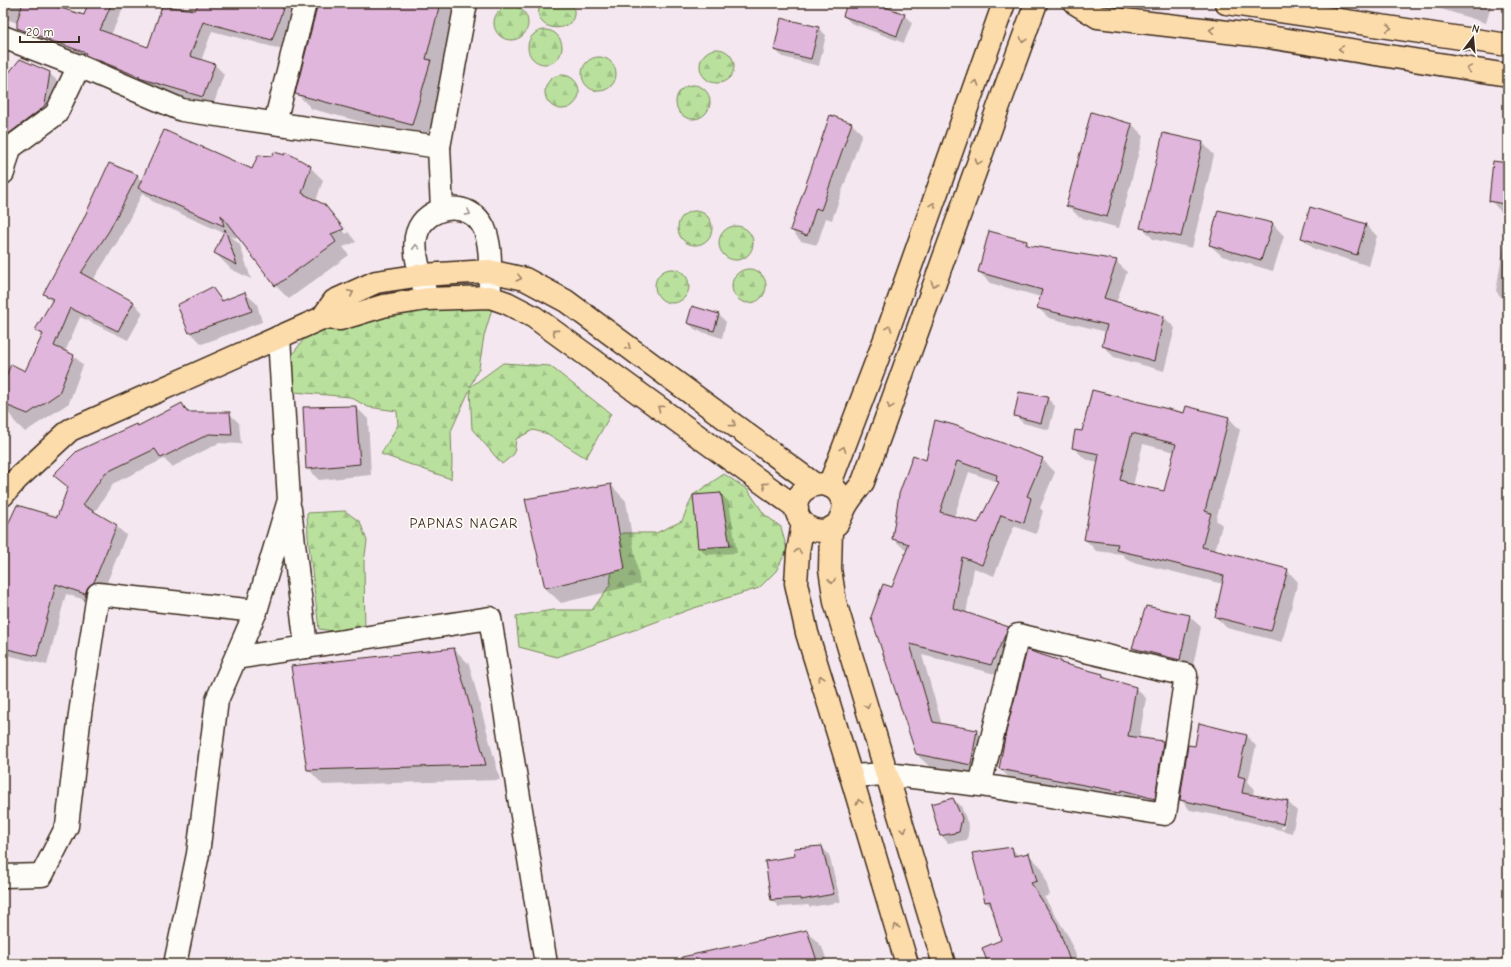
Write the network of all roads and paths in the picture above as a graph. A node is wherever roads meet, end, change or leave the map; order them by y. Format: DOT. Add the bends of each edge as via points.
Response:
graph roads {
  1 [pos="305,3"];
  2 [pos="466,3"];
  3 [pos="1004,3"];
  4 [pos="1036,3"];
  5 [pos="1075,3"];
  6 [pos="1226,3"];
  7 [pos="3,37"];
  8 [pos="1508,45"];
  9 [pos="79,66"];
  10 [pos="1508,76"];
  11 [pos="275,123"];
  12 [pos="439,147"];
  13 [pos="3,173"];
  14 [pos="442,209"];
  15 [pos="919,244"];
  16 [pos="945,254"];
  17 [pos="489,271"];
  18 [pos="422,276"];
  19 [pos="490,297"];
  20 [pos="427,298"];
  21 [pos="322,318"];
  22 [pos="279,338"];
  23 [pos="822,485"];
  24 [pos="3,496"];
  25 [pos="289,500"];
  26 [pos="844,510"];
  27 [pos="800,516"];
  28 [pos="831,528"];
  29 [pos="256,611"];
  30 [pos="306,647"];
  31 [pos="236,658"];
  32 [pos="887,774"];
  33 [pos="851,776"];
  34 [pos="980,785"];
  35 [pos="3,876"];
  36 [pos="175,964"];
  37 [pos="546,964"];
  38 [pos="907,964"];
  39 [pos="944,964"];
  1 -- 11 [label="street"];
  2 -- 12 [label="street"];
  15 -- 3 [label="main road, one-way"];
  4 -- 16 [label="main road, one-way"];
  10 -- 5 [label="main road, one-way" via="1262,36 1098,17"];
  6 -- 8 [label="main road, one-way"];
  7 -- 9 [label="street"];
  9 -- 11 [label="street" via="182,110"];
  9 -- 13 [label="street" via="56,114 10,148"];
  11 -- 12 [label="street"];
  12 -- 14 [label="street"];
  14 -- 17 [label="street, one-way" via="466,211 476,217 483,226 489,250"];
  18 -- 14 [label="street, one-way" via="415,245 417,233 422,222"];
  15 -- 16 [label="main road"];
  23 -- 15 [label="main road, one-way" via="885,339"];
  16 -- 26 [label="main road, one-way" via="862,482"];
  17 -- 18 [label="main road"];
  17 -- 19 [label="street"];
  17 -- 23 [label="main road, one-way" via="525,279 566,301"];
  18 -- 20 [label="street"];
  21 -- 18 [label="main road, one-way" via="334,301 376,282"];
  19 -- 20 [label="main road"];
  27 -- 19 [label="main road, one-way" via="534,316"];
  20 -- 21 [label="main road" via="383,306 340,319"];
  21 -- 22 [label="main road"];
  22 -- 24 [label="main road" via="70,430 17,479"];
  22 -- 25 [label="street"];
  23 -- 26 [label="main road" via="836,490 843,502"];
  23 -- 27 [label="main road" via="807,488 801,493 798,500"];
  25 -- 29 [label="street"];
  25 -- 30 [label="street"];
  26 -- 28 [label="main road" via="837,524"];
  27 -- 28 [label="main road" via="809,528"];
  33 -- 27 [label="main road, one-way" via="807,633 796,583"];
  28 -- 32 [label="main road, one-way" via="830,569 835,602"];
  29 -- 31 [label="street"];
  29 -- 35 [label="street" via="98,594 67,826 42,875"];
  30 -- 31 [label="street"];
  30 -- 37 [label="street" via="490,618"];
  31 -- 36 [label="street" via="217,700 198,854"];
  32 -- 33 [label="street"];
  32 -- 34 [label="street"];
  32 -- 39 [label="main road, one-way"];
  38 -- 33 [label="main road, one-way"];
  34 -- 34 [label="street" via="1165,814 1186,675 1018,635"];
}
